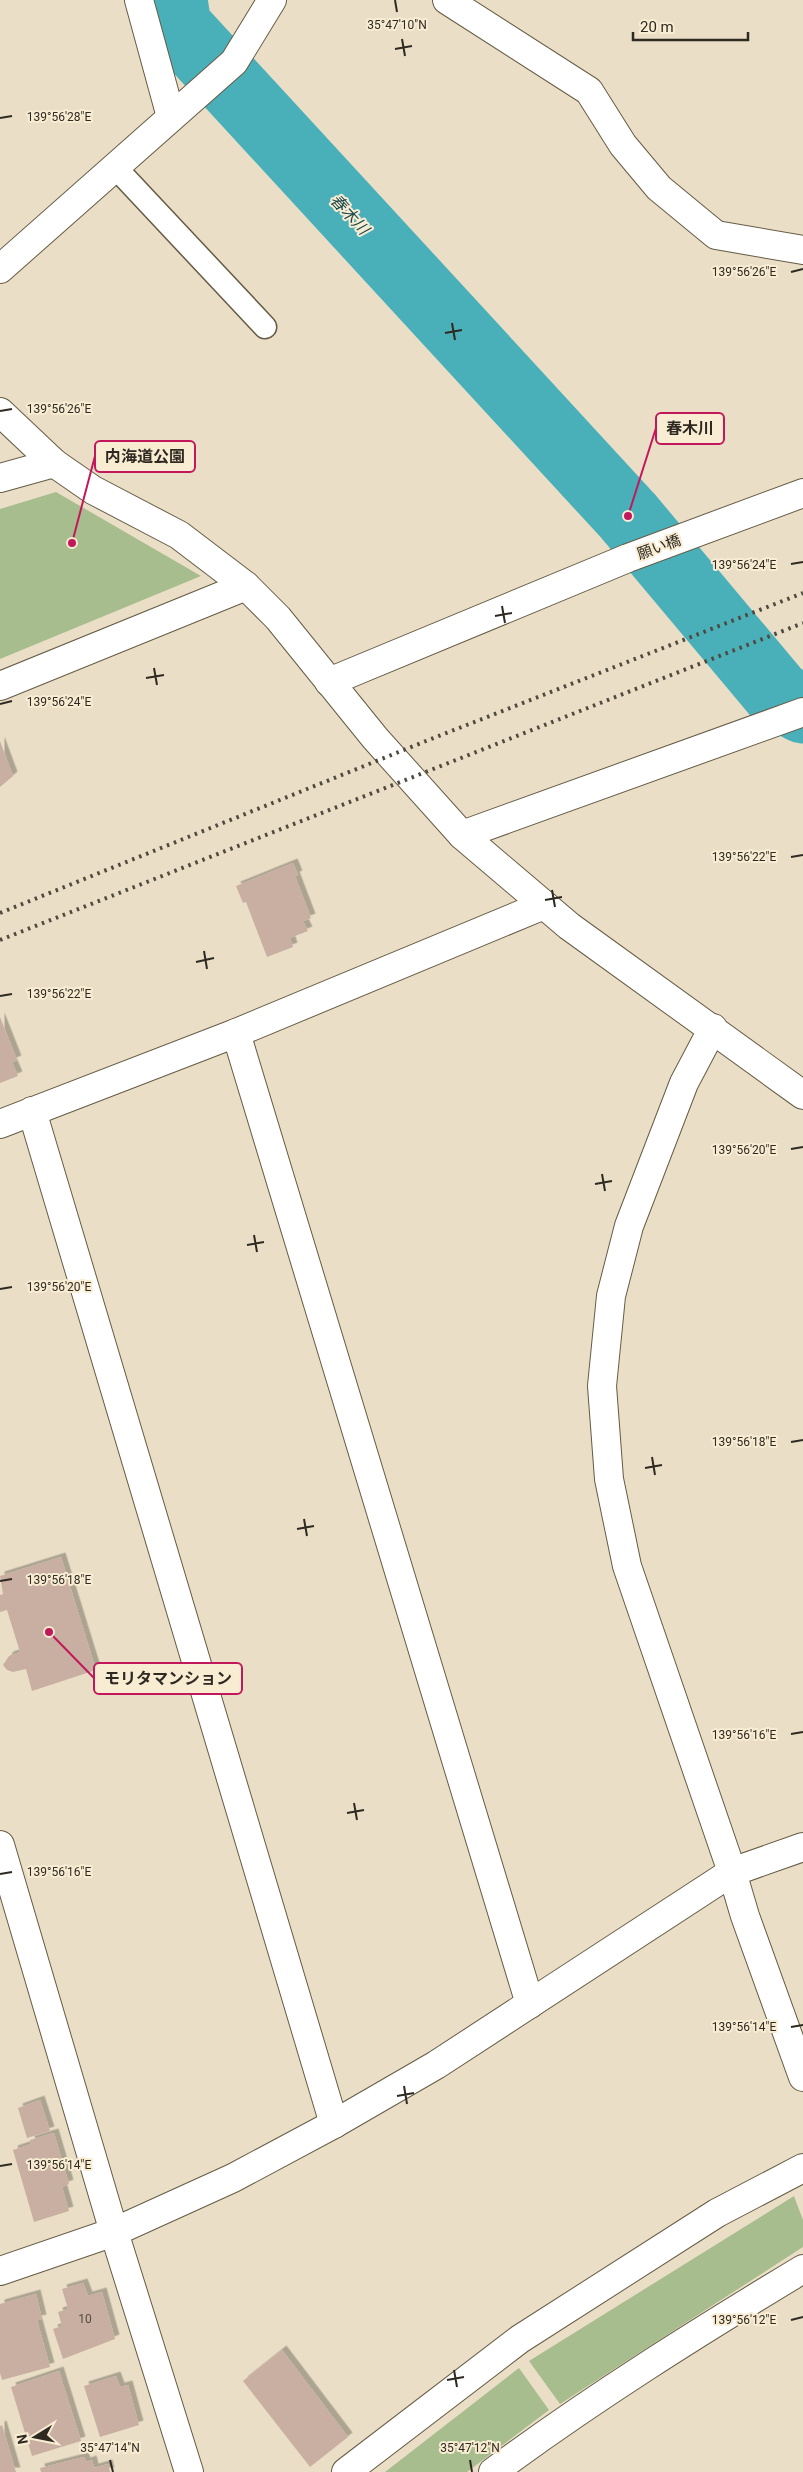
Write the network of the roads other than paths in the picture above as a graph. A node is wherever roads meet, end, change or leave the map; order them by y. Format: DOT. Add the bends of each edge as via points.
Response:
graph roads {
  1 [pos="139,0"];
  2 [pos="272,0"];
  3 [pos="447,0"];
  4 [pos="171,117"];
  5 [pos="115,167"];
  6 [pos="803,250"];
  7 [pos="0,269"];
  8 [pos="265,327"];
  9 [pos="0,412"];
  10 [pos="54,463"];
  11 [pos="0,478"];
  12 [pos="803,492"];
  13 [pos="246,586"];
  14 [pos="329,682"];
  15 [pos="0,686"];
  16 [pos="792,716"];
  17 [pos="462,835"];
  18 [pos="544,905"];
  19 [pos="712,1028"];
  20 [pos="236,1033"];
  21 [pos="803,1095"];
  22 [pos="32,1111"];
  23 [pos="0,1124"];
  24 [pos="0,1845"];
  25 [pos="803,1847"];
  26 [pos="732,1872"];
  27 [pos="530,2004"];
  28 [pos="803,2077"];
  29 [pos="334,2124"];
  30 [pos="803,2168"];
  31 [pos="114,2232"];
  32 [pos="803,2269"];
  33 [pos="0,2270"];
  34 [pos="189,2472"];
  35 [pos="346,2472"];
  36 [pos="493,2472"];
  1 -- 4 [label="street"];
  2 -- 4 [label="street" via="234,62"];
  3 -- 6 [label="street" via="589,91 624,145 659,188 716,235"];
  4 -- 5 [label="street"];
  5 -- 7 [label="street"];
  5 -- 8 [label="lane"];
  9 -- 10 [label="street"];
  10 -- 11 [label="street"];
  10 -- 13 [label="street" via="94,490 179,535"];
  12 -- 14 [label="street, 願い橋" via="628,558"];
  13 -- 14 [label="street" via="278,618"];
  13 -- 15 [label="street"];
  14 -- 17 [label="street"];
  16 -- 17 [label="street"];
  17 -- 18 [label="street"];
  18 -- 19 [label="street"];
  18 -- 20 [label="street"];
  19 -- 21 [label="street"];
  19 -- 26 [label="street" via="684,1083 629,1226 610,1296 602,1386 608,1479 627,1566"];
  20 -- 22 [label="street"];
  20 -- 27 [label="street"];
  22 -- 23 [label="street"];
  22 -- 29 [label="street"];
  24 -- 31 [label="street"];
  25 -- 26 [label="street"];
  26 -- 27 [label="street"];
  26 -- 28 [label="street"];
  27 -- 29 [label="street" via="436,2065"];
  29 -- 31 [label="street" via="233,2178"];
  30 -- 35 [label="street" via="717,2213 520,2339"];
  31 -- 33 [label="street"];
  31 -- 34 [label="street"];
  32 -- 36 [label="street" via="691,2336 559,2423"];
}
